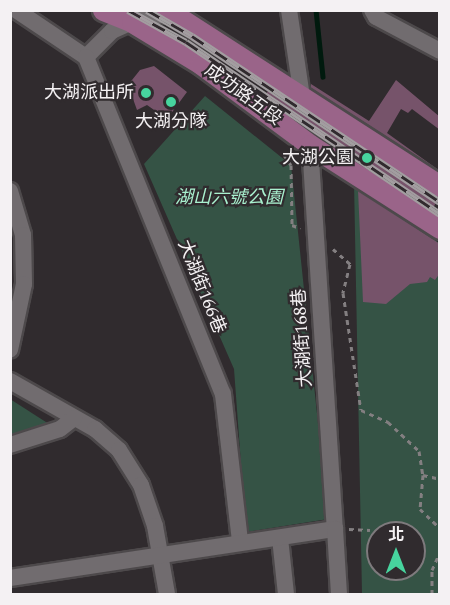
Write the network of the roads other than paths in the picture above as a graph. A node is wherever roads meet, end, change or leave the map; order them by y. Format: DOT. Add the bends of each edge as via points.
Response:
graph roads {
  1 [pos="16,10"];
  2 [pos="103,10"];
  3 [pos="289,10"];
  4 [pos="372,10"];
  5 [pos="173,11"];
  6 [pos="132,22"];
  7 [pos="440,51"];
  8 [pos="86,57"];
  9 [pos="302,97"];
  10 [pos="310,145"];
  11 [pos="440,186"];
  12 [pos="10,191"];
  13 [pos="440,228"];
  14 [pos="10,350"];
  15 [pos="10,381"];
  16 [pos="74,418"];
  17 [pos="10,445"];
  18 [pos="335,528"];
  19 [pos="280,538"];
  20 [pos="240,542"];
  21 [pos="161,554"];
  22 [pos="10,578"];
  23 [pos="167,594"];
  24 [pos="286,594"];
  25 [pos="339,594"];
  1 -- 8 [label="street"];
  2 -- 6 [label="main road, 成功路五段"];
  3 -- 9 [label="street"];
  4 -- 7 [label="street" via="375,17"];
  5 -- 6 [label="street"];
  5 -- 9 [label="main road, 成功路五段"];
  6 -- 8 [label="street" via="112,32"];
  6 -- 10 [label="main road, 成功路五段" via="201,64"];
  8 -- 20 [label="street, 大湖街166巷" via="223,394"];
  9 -- 11 [label="main road, 成功路五段"];
  10 -- 13 [label="main road, 成功路五段"];
  10 -- 18 [label="street, 大湖街168巷"];
  12 -- 14 [label="street" via="23,235 24,284"];
  15 -- 16 [label="street"];
  16 -- 17 [label="street" via="60,429"];
  16 -- 21 [label="street" via="95,429 119,450 141,485"];
  18 -- 19 [label="street"];
  18 -- 25 [label="street, 大湖街168巷"];
  19 -- 20 [label="street"];
  19 -- 24 [label="street"];
  20 -- 21 [label="street"];
  21 -- 22 [label="street"];
  21 -- 23 [label="street"];
}
